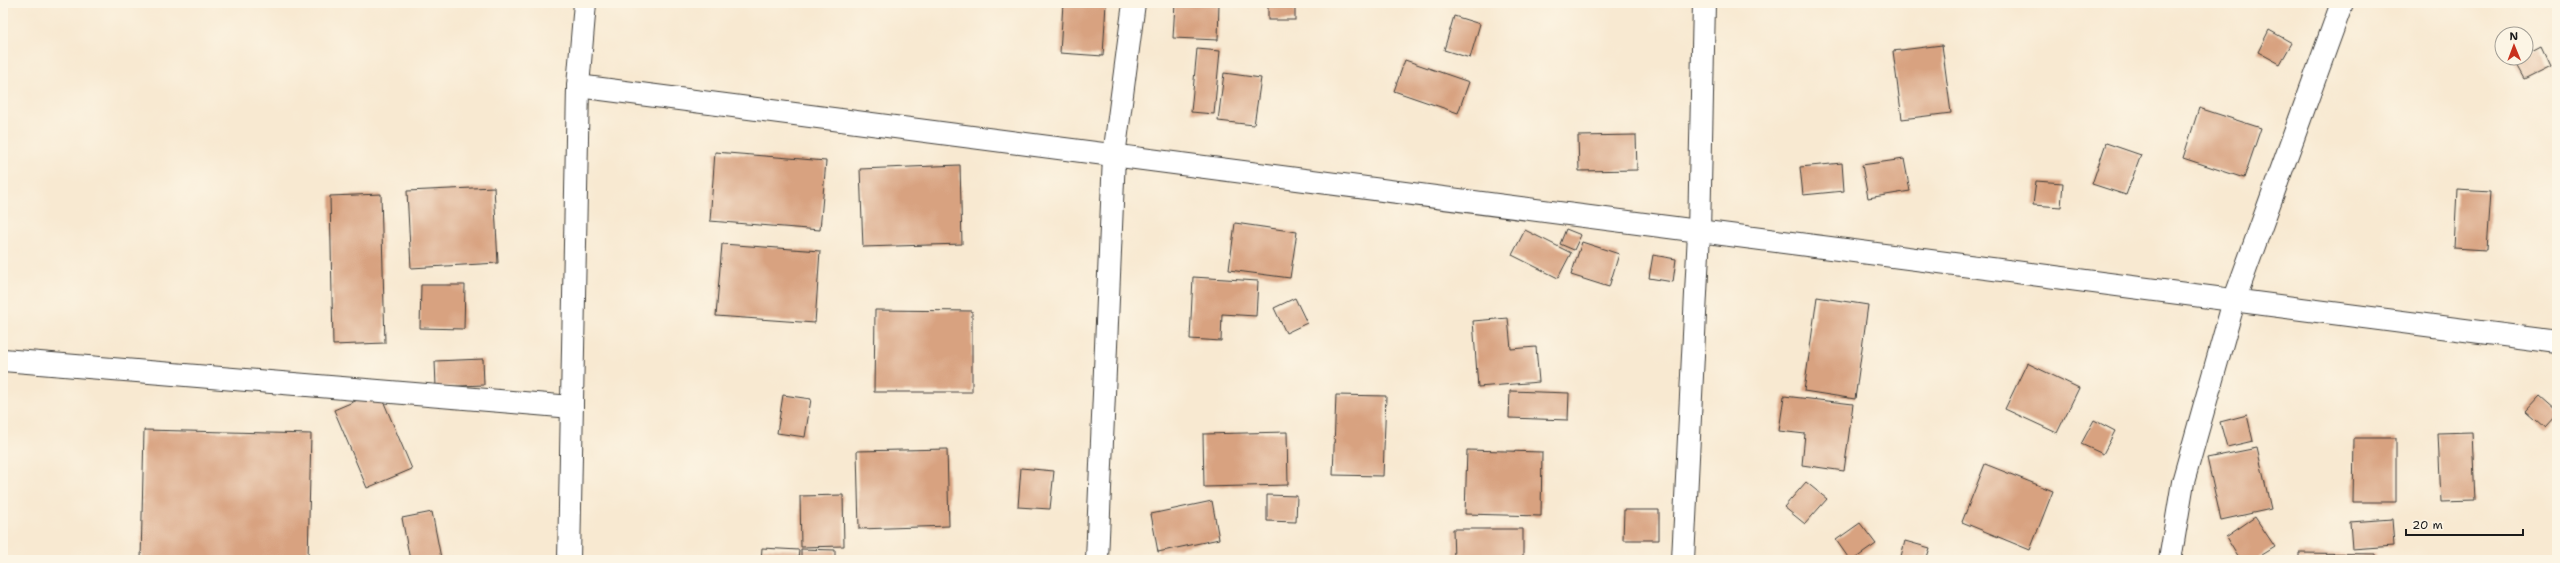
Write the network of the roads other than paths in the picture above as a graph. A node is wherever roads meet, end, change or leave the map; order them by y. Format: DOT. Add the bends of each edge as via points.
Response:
graph roads {
  1 [pos="585,3"];
  2 [pos="1134,3"];
  3 [pos="1704,3"];
  4 [pos="2342,3"];
  5 [pos="578,86"];
  6 [pos="1114,156"];
  7 [pos="1699,232"];
  8 [pos="2234,301"];
  9 [pos="2557,342"];
  10 [pos="3,360"];
  11 [pos="572,407"];
  12 [pos="569,560"];
  13 [pos="1097,560"];
  14 [pos="1683,560"];
  15 [pos="2170,560"];
  1 -- 5 [label="street"];
  2 -- 6 [label="street"];
  3 -- 7 [label="street"];
  4 -- 8 [label="street"];
  5 -- 6 [label="street"];
  5 -- 11 [label="street"];
  6 -- 7 [label="street"];
  6 -- 13 [label="street"];
  7 -- 8 [label="street"];
  7 -- 14 [label="street"];
  8 -- 9 [label="street"];
  8 -- 15 [label="street" via="2184,482"];
  10 -- 11 [label="street"];
  11 -- 12 [label="street"];
}
